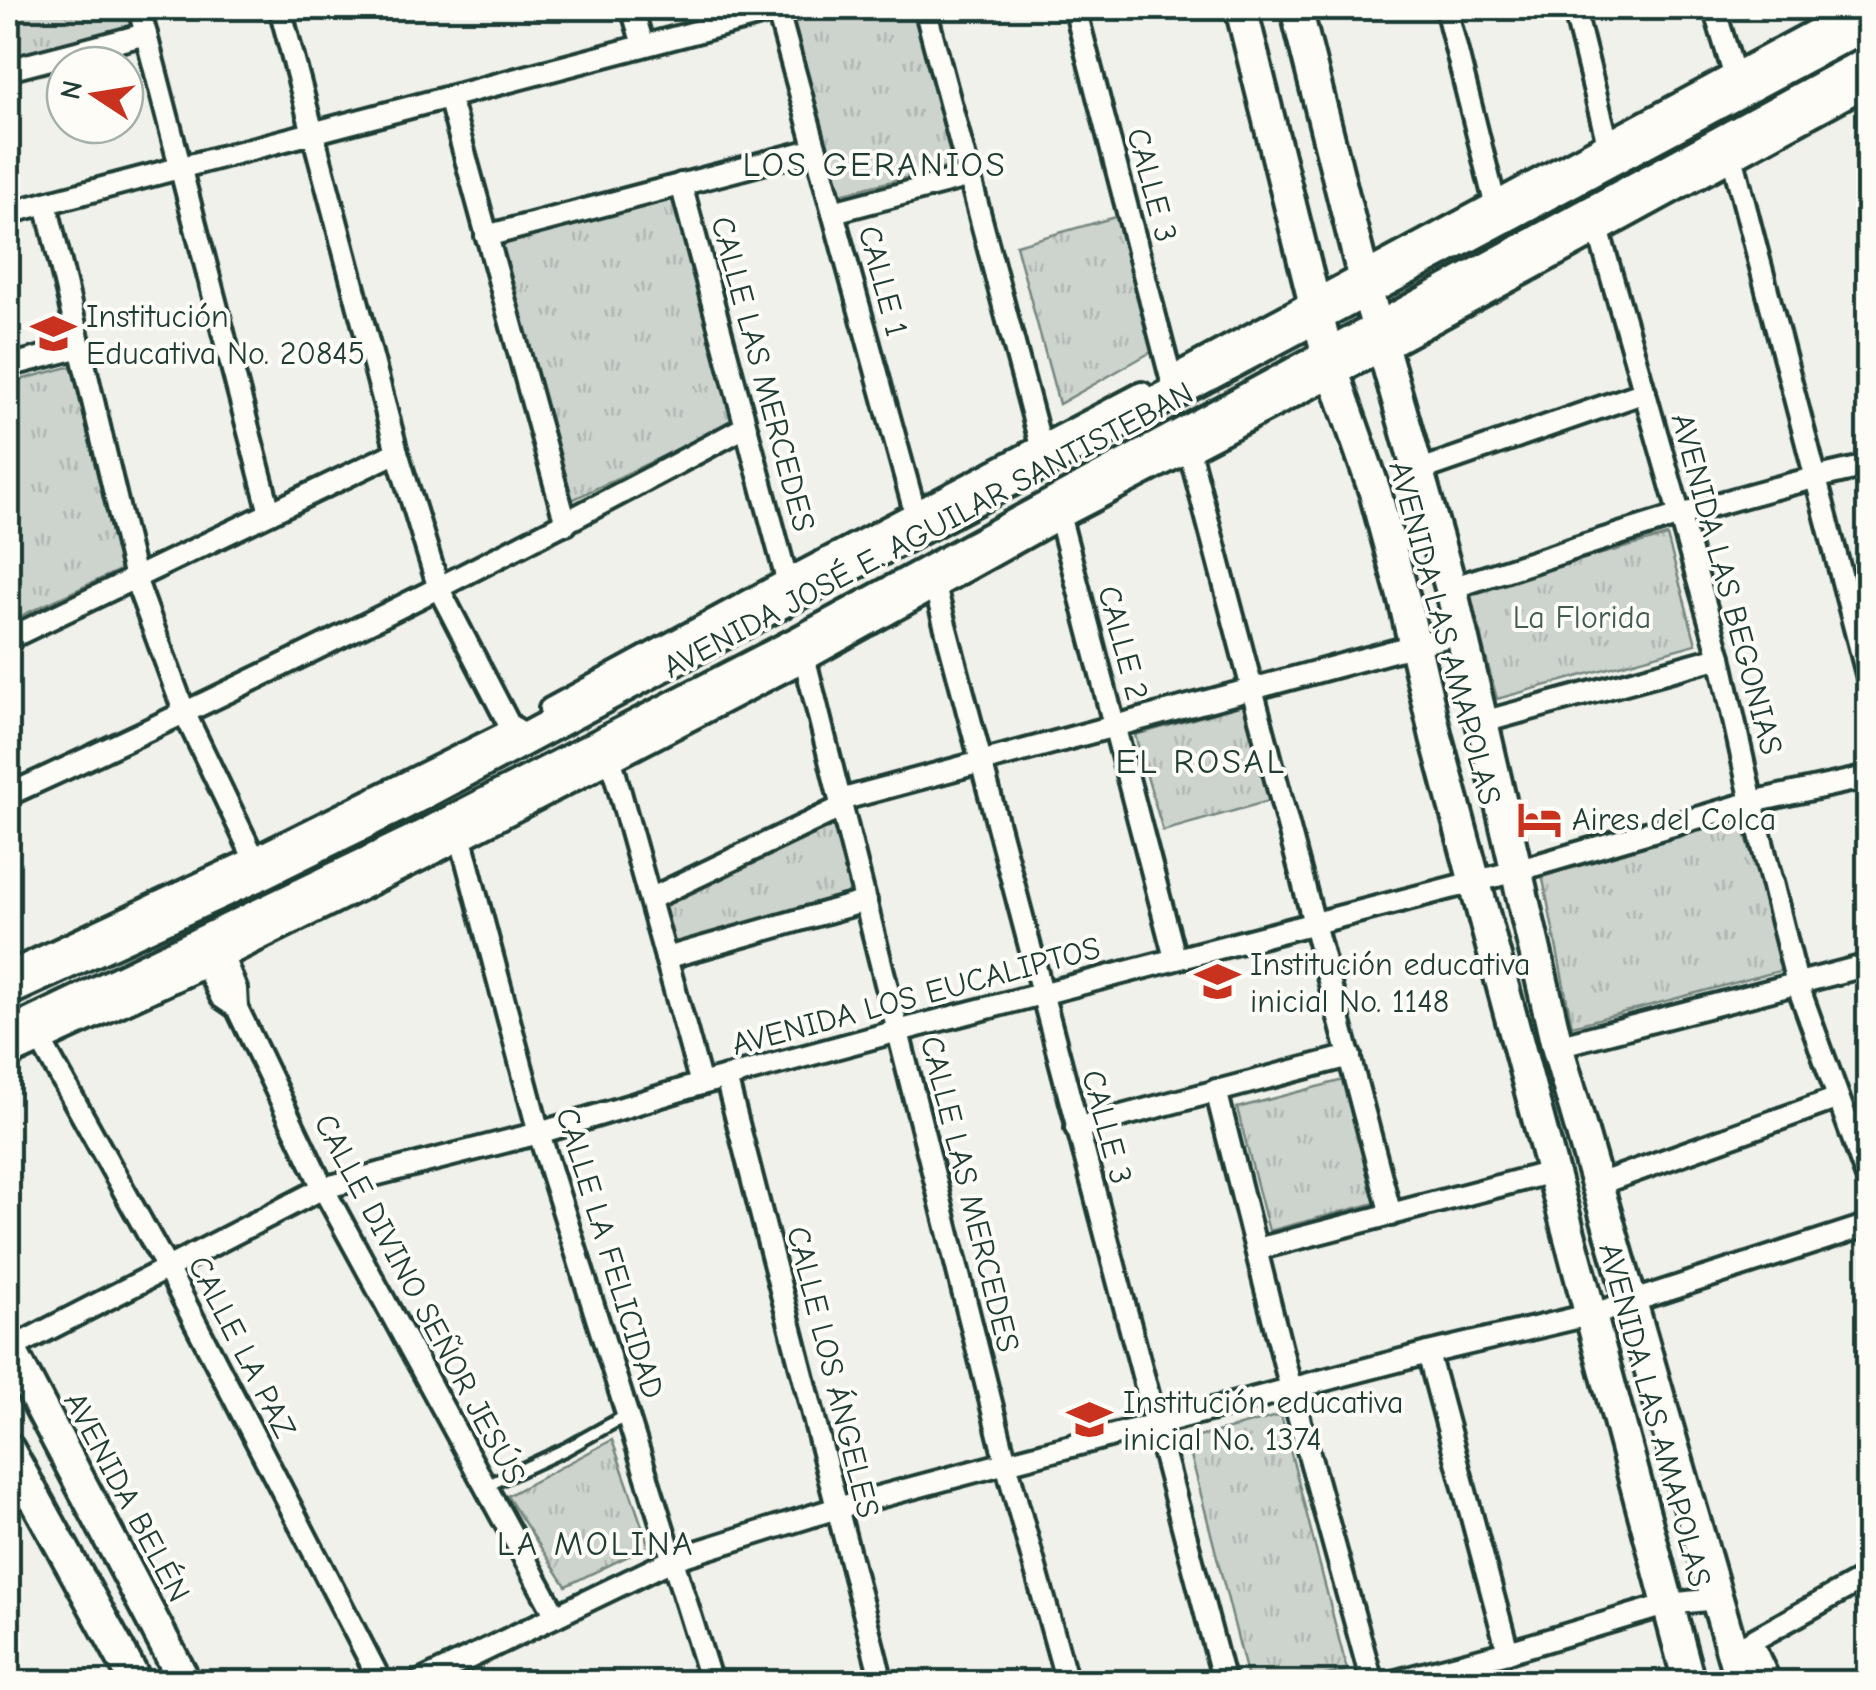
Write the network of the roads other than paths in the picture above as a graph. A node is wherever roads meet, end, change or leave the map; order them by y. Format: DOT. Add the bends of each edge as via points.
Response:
graph roads {
  1 [pos="139,8"];
  2 [pos="280,8"];
  3 [pos="632,8"];
  4 [pos="781,8"];
  5 [pos="925,8"];
  6 [pos="1075,8"];
  7 [pos="1240,8"];
  8 [pos="1296,8"];
  9 [pos="1446,8"];
  10 [pos="1574,8"];
  11 [pos="1714,8"];
  12 [pos="1856,8"];
  13 [pos="1868,24"];
  14 [pos="146,34"];
  15 [pos="643,46"];
  16 [pos="1868,62"];
  17 [pos="8,70"];
  18 [pos="1734,74"];
  19 [pos="1868,86"];
  20 [pos="449,96"];
  21 [pos="314,132"];
  22 [pos="1607,140"];
  23 [pos="816,149"];
  24 [pos="1734,160"];
  25 [pos="180,167"];
  26 [pos="970,176"];
  27 [pos="681,184"];
  28 [pos="46,203"];
  29 [pos="1495,203"];
  30 [pos="833,212"];
  31 [pos="8,213"];
  32 [pos="1599,232"];
  33 [pos="486,236"];
  34 [pos="1365,282"];
  35 [pos="1315,308"];
  36 [pos="1382,338"];
  37 [pos="80,348"];
  38 [pos="8,366"];
  39 [pos="1331,366"];
  40 [pos="1171,378"];
  41 [pos="1645,392"];
  42 [pos="745,427"];
  43 [pos="1040,446"];
  44 [pos="1190,450"];
  45 [pos="397,452"];
  46 [pos="1868,466"];
  47 [pos="1418,471"];
  48 [pos="1815,476"];
  49 [pos="915,512"];
  50 [pos="270,513"];
  51 [pos="1681,516"];
  52 [pos="1060,518"];
  53 [pos="566,524"];
  54 [pos="135,578"];
  55 [pos="787,580"];
  56 [pos="934,587"];
  57 [pos="438,588"];
  58 [pos="1451,588"];
  59 [pos="1460,632"];
  60 [pos="8,640"];
  61 [pos="1414,643"];
  62 [pos="1720,657"];
  63 [pos="806,660"];
  64 [pos="1868,678"];
  65 [pos="1252,686"];
  66 [pos="185,714"];
  67 [pos="1483,722"];
  68 [pos="1114,724"];
  69 [pos="512,730"];
  70 [pos="611,760"];
  71 [pos="980,761"];
  72 [pos="1868,778"];
  73 [pos="8,795"];
  74 [pos="1752,802"];
  75 [pos="842,804"];
  76 [pos="461,839"];
  77 [pos="254,858"];
  78 [pos="1516,871"];
  79 [pos="1475,882"];
  80 [pos="650,899"];
  81 [pos="866,901"];
  82 [pos="1315,922"];
  83 [pos="666,958"];
  84 [pos="1175,958"];
  85 [pos="215,962"];
  86 [pos="1868,965"];
  87 [pos="8,973"];
  88 [pos="1797,983"];
  89 [pos="8,990"];
  90 [pos="1040,994"];
  91 [pos="898,1031"];
  92 [pos="8,1035"];
  93 [pos="42,1043"];
  94 [pos="1557,1046"];
  95 [pos="1350,1056"];
  96 [pos="8,1058"];
  97 [pos="726,1077"];
  98 [pos="701,1084"];
  99 [pos="1216,1090"];
  100 [pos="1838,1098"];
  101 [pos="1076,1128"];
  102 [pos="540,1133"];
  103 [pos="1552,1172"];
  104 [pos="1868,1180"];
  105 [pos="1596,1185"];
  106 [pos="322,1188"];
  107 [pos="1391,1215"];
  108 [pos="1868,1225"];
  109 [pos="1256,1249"];
  110 [pos="167,1268"];
  111 [pos="1631,1303"];
  112 [pos="1593,1314"];
  113 [pos="8,1348"];
  114 [pos="1428,1353"];
  115 [pos="1291,1388"];
  116 [pos="628,1415"];
  117 [pos="1156,1424"];
  118 [pos="8,1450"];
  119 [pos="1006,1462"];
  120 [pos="486,1486"];
  121 [pos="838,1508"];
  122 [pos="674,1559"];
  123 [pos="1868,1576"];
  124 [pos="1716,1600"];
  125 [pos="1669,1604"];
  126 [pos="556,1616"];
  127 [pos="1740,1647"];
  128 [pos="1508,1652"];
  129 [pos="136,1682"];
  130 [pos="185,1682"];
  131 [pos="381,1682"];
  132 [pos="419,1682"];
  133 [pos="711,1682"];
  134 [pos="882,1682"];
  135 [pos="1067,1682"];
  136 [pos="1224,1682"];
  137 [pos="1372,1682"];
  138 [pos="1392,1682"];
  139 [pos="1689,1682"];
  140 [pos="1741,1682"];
  141 [pos="1770,1682"];
  1 -- 14 [label="street"];
  2 -- 21 [label="street"];
  3 -- 15 [label="street"];
  4 -- 15 [label="street"];
  4 -- 23 [label="street, CALLE 1"];
  5 -- 26 [label="street"];
  6 -- 40 [label="street, CALLE 3"];
  7 -- 35 [label="main road, AVENIDA LAS AMAPOLAS"];
  8 -- 34 [label="main road, AVENIDA LAS AMAPOLAS"];
  9 -- 29 [label="street"];
  10 -- 22 [label="street"];
  11 -- 18 [label="street"];
  12 -- 18 [label="street, AVENIDA JOSÉ E. AGUILAR SANTISTEBAN"];
  13 -- 34 [label="main road, AVENIDA JOSÉ E. AGUILAR SANTISTEBAN"];
  14 -- 17 [label="street"];
  14 -- 25 [label="street"];
  15 -- 20 [label="street"];
  16 -- 36 [label="main road, AVENIDA JOSÉ E. AGUILAR SANTISTEBAN"];
  18 -- 22 [label="street, AVENIDA JOSÉ E. AGUILAR SANTISTEBAN"];
  19 -- 24 [label="street, AVENIDA JOSÉ E. AGUILAR SANTISTEBAN"];
  20 -- 21 [label="street"];
  20 -- 33 [label="street"];
  21 -- 25 [label="street"];
  21 -- 45 [label="street"];
  22 -- 29 [label="street, AVENIDA JOSÉ E. AGUILAR SANTISTEBAN"];
  23 -- 27 [label="street"];
  23 -- 30 [label="street, CALLE 1"];
  24 -- 32 [label="street, AVENIDA JOSÉ E. AGUILAR SANTISTEBAN"];
  24 -- 48 [label="street"];
  25 -- 28 [label="street"];
  25 -- 50 [label="street"];
  26 -- 30 [label="street"];
  26 -- 43 [label="street"];
  27 -- 33 [label="street"];
  27 -- 42 [label="street, CALLE LAS MERCEDES"];
  28 -- 31 [label="street"];
  28 -- 37 [label="street"];
  29 -- 34 [label="street, AVENIDA JOSÉ E. AGUILAR SANTISTEBAN"];
  30 -- 49 [label="street, CALLE 1"];
  32 -- 36 [label="street, AVENIDA JOSÉ E. AGUILAR SANTISTEBAN"];
  32 -- 41 [label="street, AVENIDA LAS BEGONIAS"];
  33 -- 53 [label="street"];
  34 -- 35 [label="main road, AVENIDA JOSÉ E. AGUILAR SANTISTEBAN"];
  34 -- 36 [label="main road, AVENIDA LAS AMAPOLAS"];
  35 -- 39 [label="main road, AVENIDA LAS AMAPOLAS"];
  35 -- 40 [label="street, AVENIDA JOSÉ E. AGUILAR SANTISTEBAN"];
  35 -- 89 [label="main road, AVENIDA JOSÉ E. AGUILAR SANTISTEBAN" via="936,522 405,803"];
  36 -- 39 [label="main road, AVENIDA JOSÉ E. AGUILAR SANTISTEBAN"];
  36 -- 47 [label="main road, AVENIDA LAS AMAPOLAS"];
  37 -- 38 [label="street"];
  37 -- 54 [label="street"];
  39 -- 44 [label="street, AVENIDA JOSÉ E. AGUILAR SANTISTEBAN"];
  39 -- 61 [label="main road, AVENIDA LAS AMAPOLAS" via="1374,492"];
  39 -- 92 [label="main road, AVENIDA JOSÉ E. AGUILAR SANTISTEBAN" via="1185,430 471,812"];
  40 -- 43 [label="street, AVENIDA JOSÉ E. AGUILAR SANTISTEBAN"];
  41 -- 47 [label="street"];
  41 -- 51 [label="street, AVENIDA LAS BEGONIAS"];
  42 -- 53 [label="street"];
  42 -- 55 [label="street, CALLE LAS MERCEDES"];
  43 -- 49 [label="street, AVENIDA JOSÉ E. AGUILAR SANTISTEBAN"];
  44 -- 52 [label="street, AVENIDA JOSÉ E. AGUILAR SANTISTEBAN"];
  44 -- 65 [label="street"];
  45 -- 50 [label="street"];
  45 -- 57 [label="street"];
  46 -- 48 [label="street"];
  47 -- 58 [label="main road, AVENIDA LAS AMAPOLAS"];
  48 -- 51 [label="street"];
  48 -- 64 [label="street"];
  49 -- 55 [label="street, AVENIDA JOSÉ E. AGUILAR SANTISTEBAN"];
  50 -- 54 [label="street"];
  51 -- 58 [label="street"];
  51 -- 62 [label="street, AVENIDA LAS BEGONIAS"];
  52 -- 56 [label="street, AVENIDA JOSÉ E. AGUILAR SANTISTEBAN"];
  52 -- 68 [label="street, CALLE 2"];
  53 -- 57 [label="street"];
  54 -- 60 [label="street"];
  54 -- 66 [label="street"];
  55 -- 69 [label="street, AVENIDA JOSÉ E. AGUILAR SANTISTEBAN"];
  56 -- 63 [label="street, AVENIDA JOSÉ E. AGUILAR SANTISTEBAN"];
  56 -- 71 [label="street, CALLE 3"];
  57 -- 66 [label="street"];
  57 -- 69 [label="street"];
  58 -- 59 [label="main road, AVENIDA LAS AMAPOLAS"];
  59 -- 61 [label="street"];
  59 -- 67 [label="main road, AVENIDA LAS AMAPOLAS"];
  61 -- 65 [label="street"];
  61 -- 79 [label="main road, AVENIDA LAS AMAPOLAS"];
  62 -- 67 [label="street"];
  62 -- 74 [label="street, AVENIDA LAS BEGONIAS"];
  63 -- 70 [label="street, AVENIDA JOSÉ E. AGUILAR SANTISTEBAN"];
  63 -- 75 [label="street, CALLE LAS MERCEDES"];
  65 -- 68 [label="street"];
  65 -- 82 [label="street"];
  66 -- 73 [label="street"];
  66 -- 77 [label="street"];
  67 -- 78 [label="main road, AVENIDA LAS AMAPOLAS"];
  68 -- 71 [label="street"];
  68 -- 84 [label="street, CALLE 2"];
  69 -- 77 [label="street, AVENIDA JOSÉ E. AGUILAR SANTISTEBAN"];
  70 -- 76 [label="street, AVENIDA JOSÉ E. AGUILAR SANTISTEBAN"];
  70 -- 80 [label="street"];
  71 -- 75 [label="street"];
  71 -- 90 [label="street, CALLE 3"];
  72 -- 74 [label="street, AVENIDA LOS EUCALIPTOS"];
  74 -- 78 [label="street, AVENIDA LOS EUCALIPTOS"];
  74 -- 88 [label="street, AVENIDA LAS BEGONIAS"];
  75 -- 80 [label="street"];
  75 -- 81 [label="street, CALLE LAS MERCEDES"];
  76 -- 85 [label="street, AVENIDA JOSÉ E. AGUILAR SANTISTEBAN"];
  76 -- 102 [label="street, CALLE LA FELICIDAD"];
  77 -- 87 [label="street, AVENIDA JOSÉ E. AGUILAR SANTISTEBAN"];
  78 -- 79 [label="street, AVENIDA LOS EUCALIPTOS"];
  78 -- 94 [label="main road, AVENIDA LAS AMAPOLAS"];
  79 -- 82 [label="street, AVENIDA LOS EUCALIPTOS"];
  79 -- 103 [label="main road, AVENIDA LAS AMAPOLAS"];
  80 -- 83 [label="street"];
  81 -- 83 [label="street"];
  81 -- 91 [label="street, CALLE LAS MERCEDES"];
  82 -- 84 [label="street, AVENIDA LOS EUCALIPTOS"];
  82 -- 95 [label="street"];
  83 -- 98 [label="street"];
  84 -- 90 [label="street, AVENIDA LOS EUCALIPTOS"];
  85 -- 93 [label="street, AVENIDA JOSÉ E. AGUILAR SANTISTEBAN"];
  85 -- 106 [label="street, CALLE DIVINO SEÑOR JESÚS" via="236,989 237,1008"];
  86 -- 88 [label="street"];
  88 -- 94 [label="street"];
  88 -- 100 [label="street, AVENIDA LAS BEGONIAS"];
  90 -- 91 [label="street, AVENIDA LOS EUCALIPTOS"];
  90 -- 101 [label="street, CALLE 3"];
  91 -- 97 [label="street, AVENIDA LOS EUCALIPTOS"];
  91 -- 119 [label="street, CALLE LAS MERCEDES"];
  93 -- 96 [label="street, AVENIDA JOSÉ E. AGUILAR SANTISTEBAN"];
  93 -- 110 [label="street, CALLE LA PAZ"];
  94 -- 105 [label="main road, AVENIDA LAS AMAPOLAS"];
  95 -- 99 [label="street"];
  95 -- 107 [label="street"];
  97 -- 98 [label="street, AVENIDA LOS EUCALIPTOS"];
  97 -- 121 [label="street, CALLE LOS ÁNGELES"];
  98 -- 102 [label="street, AVENIDA LOS EUCALIPTOS"];
  99 -- 101 [label="street"];
  99 -- 109 [label="street"];
  100 -- 104 [label="street, AVENIDA LAS BEGONIAS"];
  100 -- 105 [label="street"];
  101 -- 117 [label="street, CALLE 3"];
  102 -- 106 [label="street, AVENIDA LOS EUCALIPTOS"];
  102 -- 116 [label="street, CALLE LA FELICIDAD"];
  103 -- 107 [label="street"];
  103 -- 112 [label="main road, AVENIDA LAS AMAPOLAS"];
  105 -- 111 [label="main road, AVENIDA LAS AMAPOLAS"];
  106 -- 110 [label="street, AVENIDA LOS EUCALIPTOS"];
  106 -- 120 [label="street, CALLE DIVINO SEÑOR JESÚS"];
  107 -- 109 [label="street"];
  108 -- 111 [label="street"];
  109 -- 115 [label="street"];
  110 -- 113 [label="street, AVENIDA LOS EUCALIPTOS"];
  110 -- 131 [label="street, CALLE LA PAZ"];
  111 -- 112 [label="street"];
  111 -- 124 [label="main road, AVENIDA LAS AMAPOLAS"];
  112 -- 114 [label="street"];
  112 -- 125 [label="main road, AVENIDA LAS AMAPOLAS"];
  113 -- 130 [label="main road, AVENIDA BELÉN"];
  114 -- 115 [label="street"];
  114 -- 128 [label="street"];
  115 -- 117 [label="street"];
  115 -- 137 [label="street"];
  116 -- 120 [label="lane"];
  116 -- 122 [label="street, CALLE LA FELICIDAD"];
  117 -- 119 [label="street"];
  117 -- 136 [label="street, CALLE 3"];
  118 -- 129 [label="main road"];
  119 -- 121 [label="street"];
  119 -- 135 [label="street, CALLE LAS MERCEDES"];
  120 -- 126 [label="street, CALLE DIVINO SEÑOR JESÚS"];
  121 -- 122 [label="street"];
  121 -- 134 [label="street, CALLE LOS ÁNGELES"];
  122 -- 126 [label="street"];
  122 -- 133 [label="street, CALLE LA FELICIDAD"];
  123 -- 127 [label="street"];
  124 -- 125 [label="street"];
  124 -- 127 [label="main road, AVENIDA LAS AMAPOLAS"];
  125 -- 128 [label="street"];
  125 -- 139 [label="main road, AVENIDA LAS AMAPOLAS"];
  126 -- 132 [label="street"];
  127 -- 140 [label="main road, AVENIDA LAS AMAPOLAS"];
  127 -- 141 [label="street"];
  128 -- 138 [label="street"];
}
